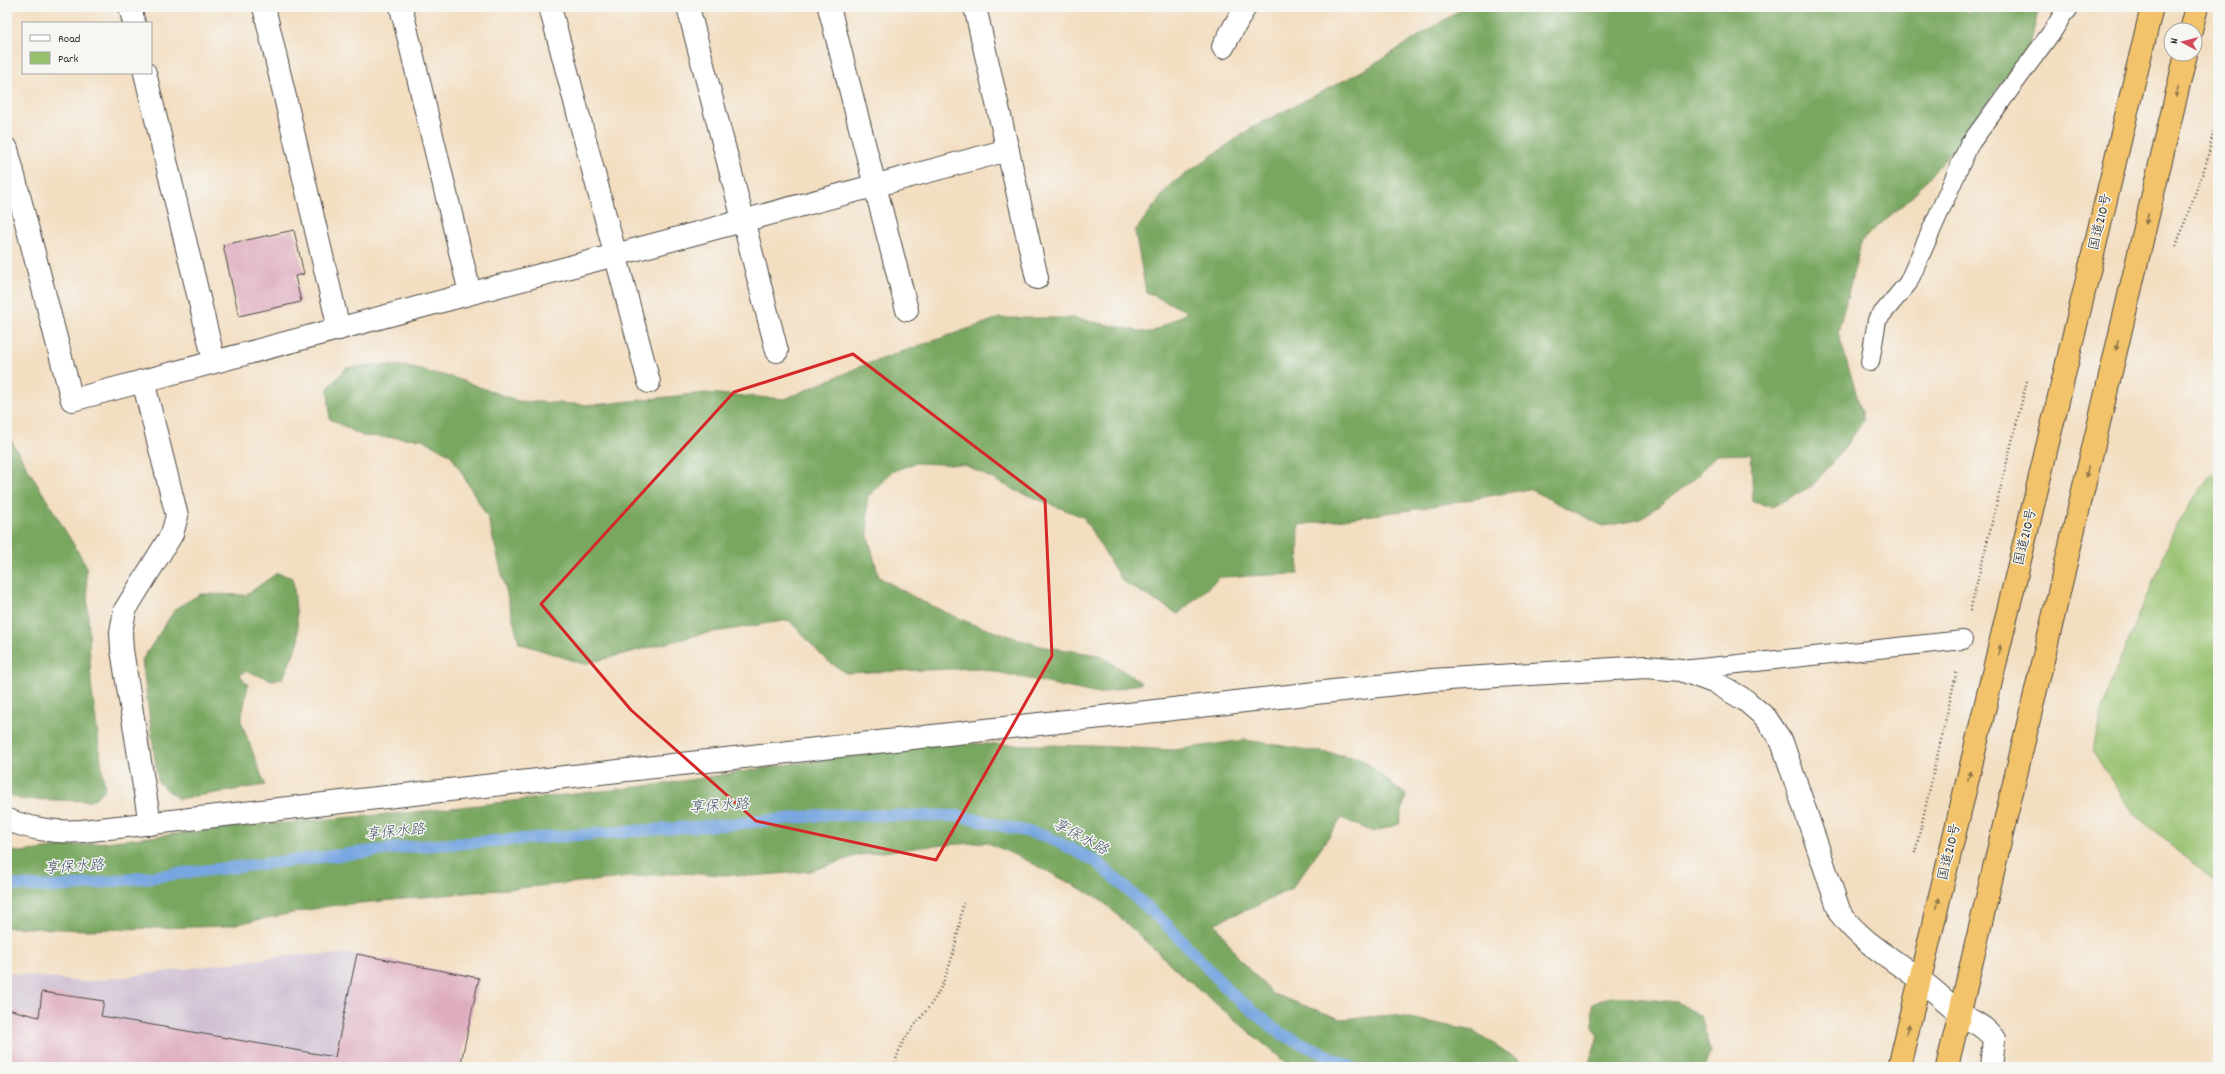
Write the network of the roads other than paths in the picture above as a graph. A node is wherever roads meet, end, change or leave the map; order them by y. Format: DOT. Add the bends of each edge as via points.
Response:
graph roads {
  1 [pos="130,7"];
  2 [pos="264,7"];
  3 [pos="401,7"];
  4 [pos="550,7"];
  5 [pos="688,7"];
  6 [pos="829,7"];
  7 [pos="975,7"];
  8 [pos="1244,7"];
  9 [pos="2152,7"];
  10 [pos="2197,7"];
  11 [pos="2066,8"];
  12 [pos="134,22"];
  13 [pos="2193,22"];
  14 [pos="1223,47"];
  15 [pos="2184,62"];
  16 [pos="146,74"];
  17 [pos="7,149"];
  18 [pos="1008,150"];
  19 [pos="875,185"];
  20 [pos="743,221"];
  21 [pos="615,255"];
  22 [pos="1038,278"];
  23 [pos="470,293"];
  24 [pos="907,310"];
  25 [pos="339,328"];
  26 [pos="777,351"];
  27 [pos="214,361"];
  28 [pos="1870,362"];
  29 [pos="143,381"];
  30 [pos="648,382"];
  31 [pos="1963,640"];
  32 [pos="1681,670"];
  33 [pos="7,820"];
  34 [pos="150,824"];
  35 [pos="1920,980"];
  36 [pos="1960,1013"];
  37 [pos="1899,1067"];
  38 [pos="1947,1067"];
  39 [pos="1992,1067"];
  1 -- 12 [label="street"];
  2 -- 25 [label="street"];
  3 -- 23 [label="street"];
  4 -- 21 [label="street"];
  5 -- 20 [label="street"];
  6 -- 19 [label="street"];
  7 -- 18 [label="street"];
  8 -- 14 [label="street"];
  35 -- 9 [label="highway, 国道210号, one-way"];
  10 -- 13 [label="highway"];
  11 -- 28 [label="lane" via="2054,29 1969,145 1908,283 1877,320"];
  15 -- 36 [label="highway, one-way"];
  16 -- 27 [label="street"];
  17 -- 29 [label="street" via="72,400"];
  18 -- 19 [label="street"];
  18 -- 22 [label="street"];
  19 -- 20 [label="street"];
  19 -- 24 [label="street"];
  20 -- 21 [label="street"];
  20 -- 26 [label="street"];
  21 -- 23 [label="street"];
  21 -- 30 [label="street"];
  23 -- 25 [label="street"];
  25 -- 27 [label="street"];
  27 -- 29 [label="street"];
  29 -- 34 [label="street" via="177,516 172,534 125,610 121,632"];
  31 -- 32 [label="lane"];
  32 -- 34 [label="street" via="1646,667 1432,680"];
  32 -- 35 [label="street" via="1716,683 1745,700 1766,718 1782,742 1840,913 1850,928"];
  33 -- 34 [label="street" via="42,831 60,833"];
  35 -- 36 [label="street"];
  37 -- 35 [label="highway, 国道210号, one-way"];
  36 -- 38 [label="highway"];
  36 -- 39 [label="street" via="1988,1029 1994,1039"];
}
